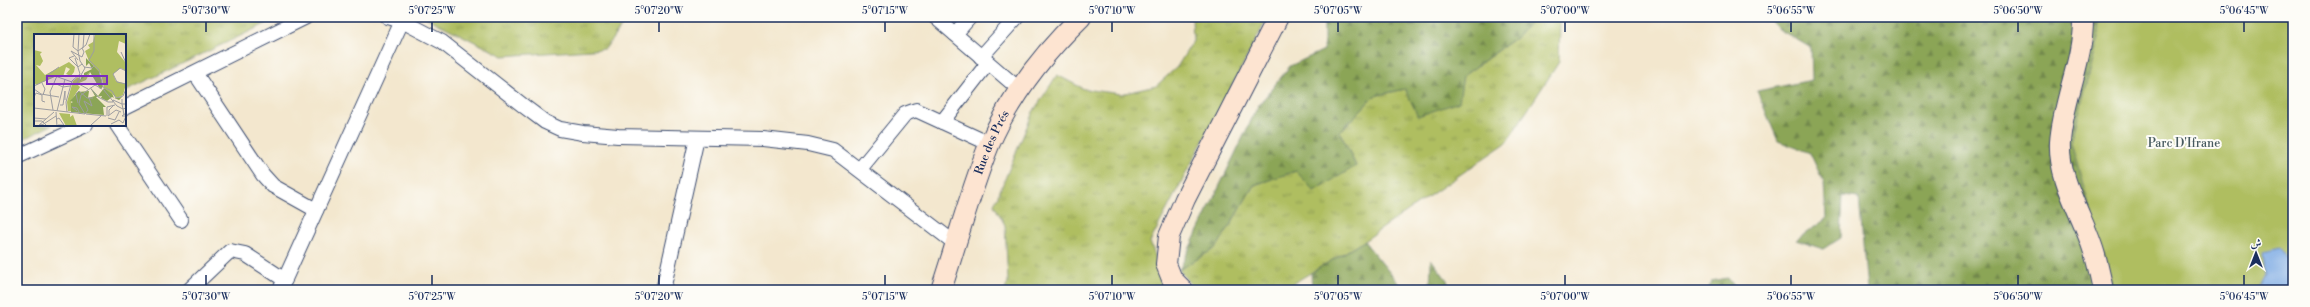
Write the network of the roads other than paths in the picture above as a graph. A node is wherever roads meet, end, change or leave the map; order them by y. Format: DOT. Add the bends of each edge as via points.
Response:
graph roads {
  1 [pos="306,17"];
  2 [pos="388,17"];
  3 [pos="935,17"];
  4 [pos="970,17"];
  5 [pos="1017,17"];
  6 [pos="1081,17"];
  7 [pos="1278,17"];
  8 [pos="2083,17"];
  9 [pos="402,21"];
  10 [pos="955,34"];
  11 [pos="985,60"];
  12 [pos="195,73"];
  13 [pos="1019,89"];
  14 [pos="126,107"];
  15 [pos="942,122"];
  16 [pos="84,126"];
  17 [pos="119,126"];
  18 [pos="697,138"];
  19 [pos="990,144"];
  20 [pos="17,157"];
  21 [pos="860,169"];
  22 [pos="316,210"];
  23 [pos="181,220"];
  24 [pos="956,244"];
  25 [pos="208,270"];
  26 [pos="282,287"];
  27 [pos="189,290"];
  28 [pos="205,290"];
  29 [pos="663,290"];
  30 [pos="941,290"];
  31 [pos="1183,290"];
  32 [pos="2103,290"];
  1 -- 12 [label="street"];
  2 -- 9 [label="street"];
  3 -- 10 [label="street"];
  4 -- 10 [label="street"];
  5 -- 11 [label="street"];
  6 -- 13 [label="street, Rue des Prés" via="1046,53"];
  7 -- 31 [label="street" via="1169,236 1166,264 1172,279"];
  8 -- 32 [label="street" via="2081,49 2060,142 2062,171 2093,247"];
  9 -- 18 [label="street" via="442,42 524,107 560,129 583,134"];
  9 -- 22 [label="street"];
  10 -- 11 [label="street"];
  11 -- 13 [label="street"];
  11 -- 15 [label="street"];
  12 -- 14 [label="street"];
  12 -- 22 [label="street" via="263,175 273,186"];
  13 -- 19 [label="street, Rue des Prés"];
  15 -- 19 [label="street"];
  15 -- 21 [label="street" via="916,110 905,114"];
  16 -- 20 [label="street"];
  17 -- 23 [label="street"];
  18 -- 21 [label="street" via="764,139 808,144 833,150"];
  18 -- 29 [label="street"];
  19 -- 24 [label="street, Rue des Prés"];
  21 -- 24 [label="street"];
  22 -- 26 [label="street"];
  24 -- 30 [label="street, Rue des Prés"];
  25 -- 26 [label="street" via="230,251 236,251 245,254"];
  25 -- 27 [label="street"];
  25 -- 28 [label="street"];
}
